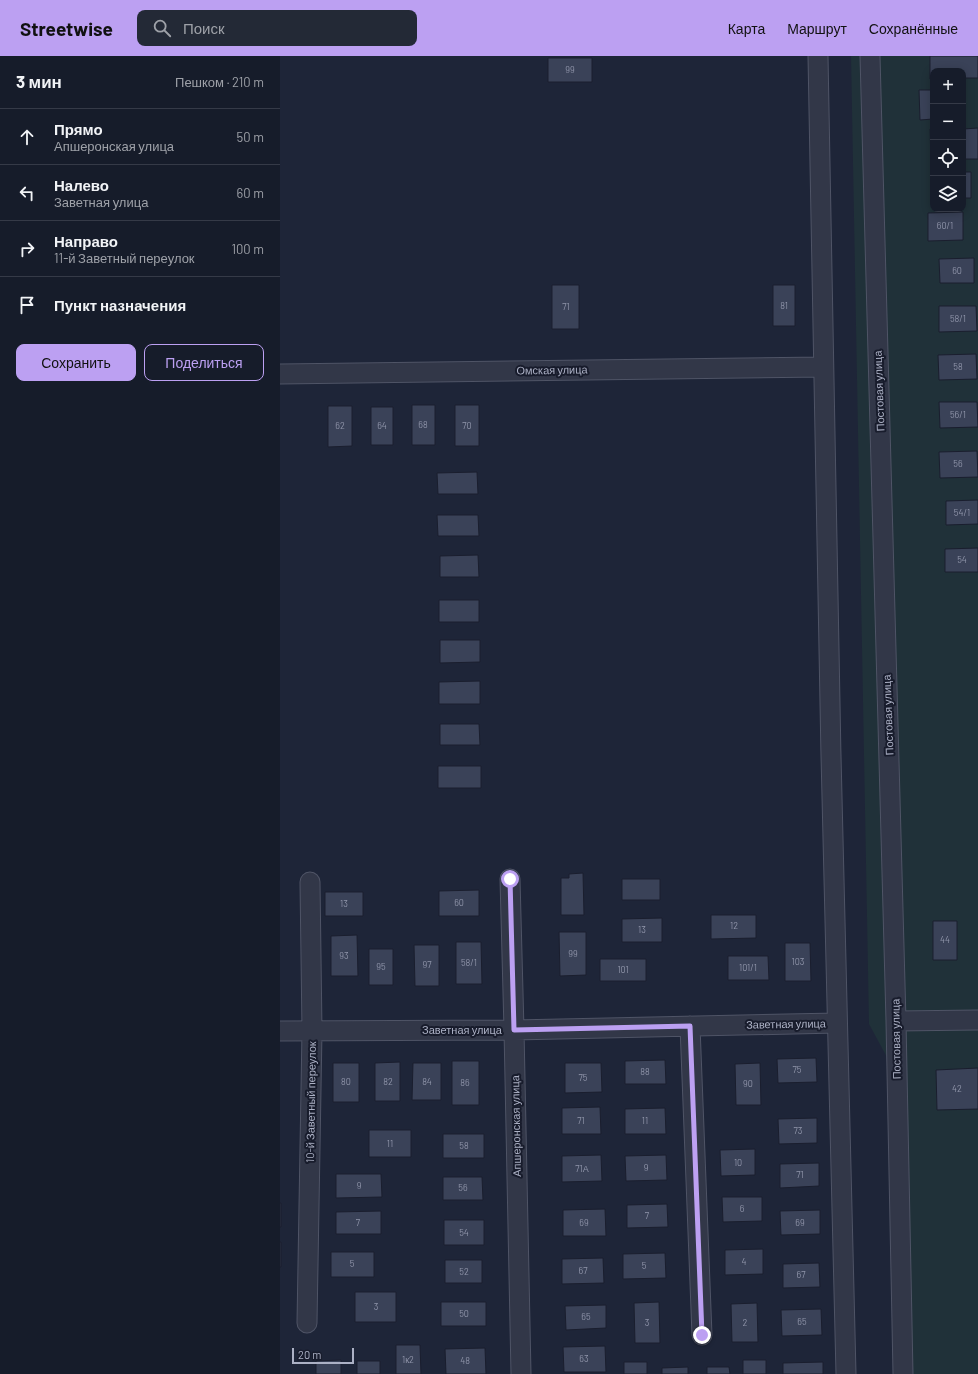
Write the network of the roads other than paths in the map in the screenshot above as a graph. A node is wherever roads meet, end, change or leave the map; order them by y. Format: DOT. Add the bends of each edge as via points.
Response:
graph roads {
  1 [pos="818,56"];
  2 [pos="870,56"];
  3 [pos="823,367"];
  4 [pos="280,374"];
  5 [pos="510,879"];
  6 [pos="310,882"];
  7 [pos="978,1020"];
  8 [pos="896,1021"];
  9 [pos="837,1023"];
  10 [pos="690,1026"];
  11 [pos="514,1030"];
  12 [pos="280,1031"];
  13 [pos="312,1031"];
  14 [pos="307,1323"];
  15 [pos="702,1335"];
  16 [pos="522,1374"];
  17 [pos="846,1374"];
  18 [pos="902,1374"];
  1 -- 3 [label="street"];
  2 -- 8 [label="street, Постовая улица"];
  3 -- 4 [label="street, Омская улица"];
  3 -- 9 [label="street"];
  5 -- 11 [label="street, Апшеронская улица"];
  6 -- 13 [label="street, 10-й Заветный переулок"];
  7 -- 8 [label="street"];
  8 -- 18 [label="street, Постовая улица"];
  9 -- 10 [label="street, Заветная улица"];
  9 -- 17 [label="street"];
  10 -- 11 [label="street, Заветная улица"];
  10 -- 15 [label="street"];
  11 -- 13 [label="street, Заветная улица"];
  11 -- 16 [label="street, Апшеронская улица"];
  12 -- 13 [label="street, Заветная улица"];
  13 -- 14 [label="street, 10-й Заветный переулок"];
}
